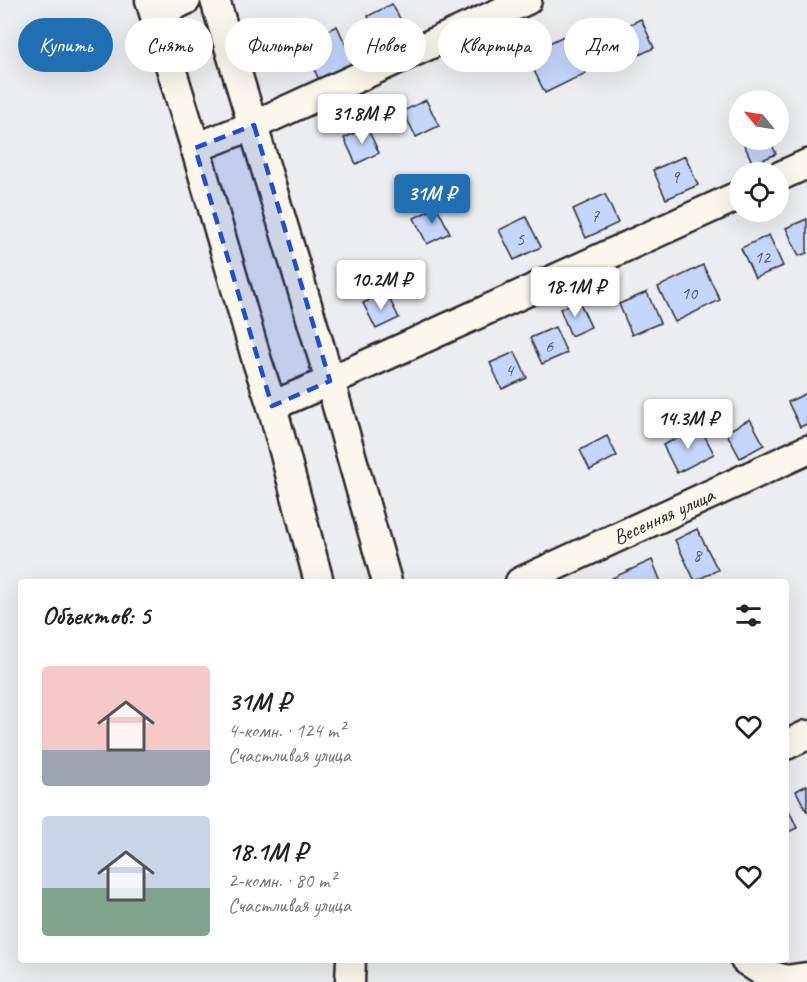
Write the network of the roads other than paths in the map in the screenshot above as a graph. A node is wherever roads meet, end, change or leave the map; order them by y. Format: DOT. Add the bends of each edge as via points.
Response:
graph roads {
  1 [pos="186,0"];
  2 [pos="215,0"];
  3 [pos="527,0"];
  4 [pos="152,7"];
  5 [pos="254,125"];
  6 [pos="195,148"];
  7 [pos="807,164"];
  8 [pos="789,172"];
  9 [pos="729,200"];
  10 [pos="330,381"];
  11 [pos="272,406"];
  12 [pos="807,450"];
  13 [pos="318,579"];
  14 [pos="386,579"];
  15 [pos="527,579"];
  16 [pos="807,735"];
  17 [pos="789,744"];
  18 [pos="351,963"];
  19 [pos="750,963"];
  20 [pos="807,977"];
  21 [pos="350,982"];
  1 -- 4 [label="street"];
  2 -- 5 [label="street"];
  3 -- 5 [label="street"];
  4 -- 6 [label="street"];
  5 -- 6 [label="street"];
  5 -- 10 [label="street"];
  6 -- 11 [label="street"];
  7 -- 8 [label="street"];
  9 -- 10 [label="street"];
  10 -- 11 [label="street"];
  10 -- 14 [label="street"];
  11 -- 13 [label="street"];
  12 -- 15 [label="street, Весенняя улица"];
  16 -- 17 [label="street"];
  18 -- 21 [label="street"];
  19 -- 20 [label="street" via="766,974 786,980"];
}
